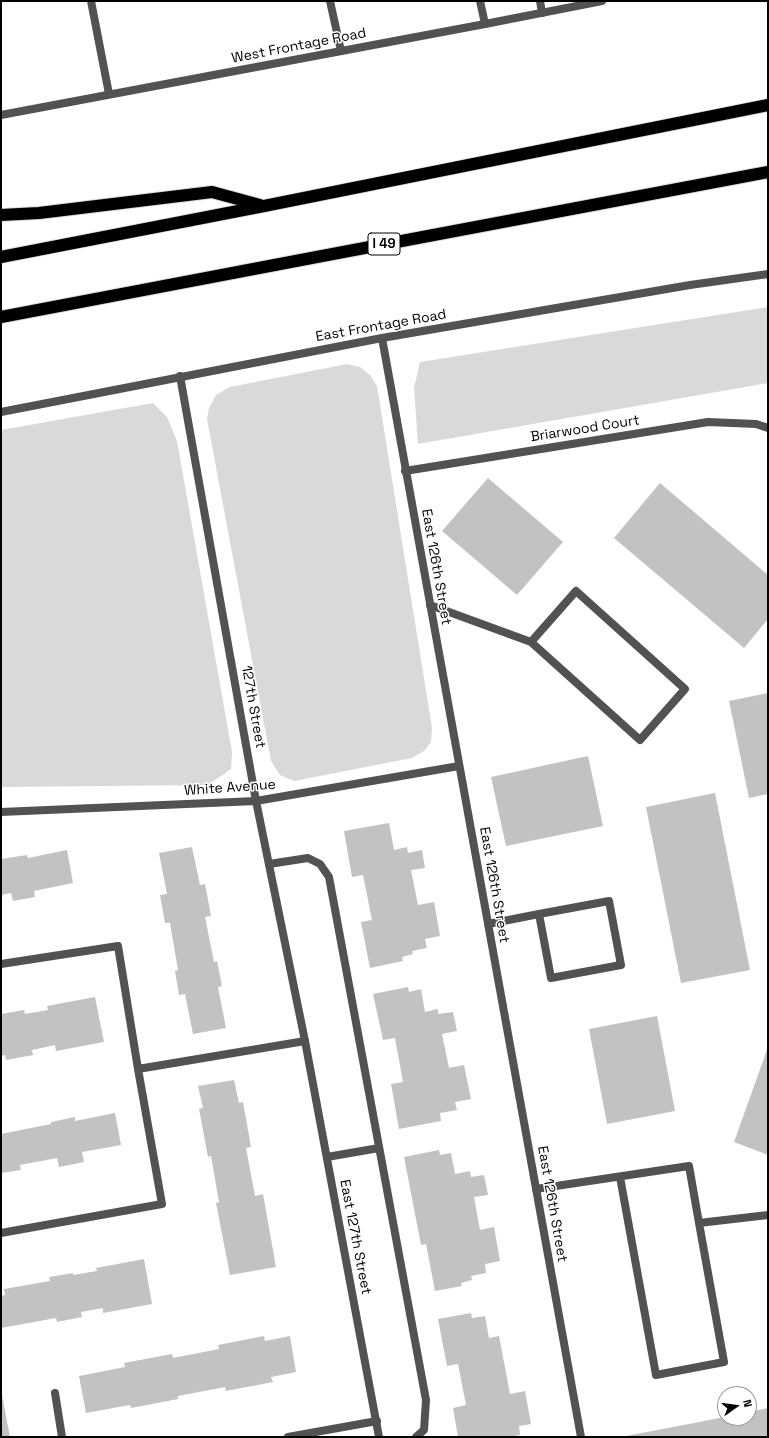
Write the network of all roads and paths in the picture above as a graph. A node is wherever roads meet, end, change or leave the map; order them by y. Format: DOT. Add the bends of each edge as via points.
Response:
graph roads {
  1 [pos="91,1"];
  2 [pos="330,1"];
  3 [pos="480,1"];
  4 [pos="540,1"];
  5 [pos="602,1"];
  6 [pos="542,13"];
  7 [pos="484,24"];
  8 [pos="341,51"];
  9 [pos="109,94"];
  10 [pos="768,105"];
  11 [pos="1,115"];
  12 [pos="768,172"];
  13 [pos="264,206"];
  14 [pos="1,215"];
  15 [pos="1,257"];
  16 [pos="768,274"];
  17 [pos="1,317"];
  18 [pos="382,338"];
  19 [pos="180,376"];
  20 [pos="1,412"];
  21 [pos="768,428"];
  22 [pos="405,471"];
  23 [pos="430,605"];
  24 [pos="531,642"];
  25 [pos="459,766"];
  26 [pos="256,802"];
  27 [pos="1,812"];
  28 [pos="269,864"];
  29 [pos="539,914"];
  30 [pos="488,924"];
  31 [pos="1,964"];
  32 [pos="305,1041"];
  33 [pos="138,1069"];
  34 [pos="379,1148"];
  35 [pos="327,1157"];
  36 [pos="620,1177"];
  37 [pos="536,1189"];
  38 [pos="768,1215"];
  39 [pos="699,1223"];
  40 [pos="1,1234"];
  41 [pos="55,1393"];
  42 [pos="377,1422"];
  43 [pos="62,1437"];
  44 [pos="288,1437"];
  45 [pos="379,1437"];
  46 [pos="416,1437"];
  47 [pos="581,1437"];
  1 -- 9 [label="street"];
  2 -- 8 [label="street"];
  3 -- 7 [label="street"];
  4 -- 6 [label="street"];
  5 -- 6 [label="street, West Frontage Road"];
  6 -- 7 [label="street, West Frontage Road"];
  7 -- 8 [label="street, West Frontage Road"];
  8 -- 9 [label="street, West Frontage Road"];
  9 -- 11 [label="street, West Frontage Road"];
  10 -- 13 [label="highway"];
  12 -- 17 [label="highway, I 49"];
  13 -- 14 [label="highway" via="212,192 39,213"];
  13 -- 15 [label="highway"];
  16 -- 18 [label="street, East Frontage Road"];
  18 -- 19 [label="street, East Frontage Road"];
  18 -- 22 [label="street, East 126th Street"];
  19 -- 20 [label="street, East Frontage Road"];
  19 -- 26 [label="street, 127th Street"];
  21 -- 22 [label="street, Briarwood Court" via="756,424 708,422"];
  22 -- 23 [label="street, East 126th Street"];
  23 -- 24 [label="street"];
  23 -- 25 [label="street, East 126th Street"];
  24 -- 24 [label="street" via="640,740 685,689 576,591"];
  25 -- 26 [label="street, White Avenue"];
  25 -- 30 [label="street, East 126th Street"];
  26 -- 27 [label="street, White Avenue"];
  26 -- 28 [label="street, 127th Street"];
  28 -- 32 [label="street, 127th Street"];
  28 -- 34 [label="street" via="308,858 320,864 329,877"];
  29 -- 29 [label="street" via="609,901 621,965 551,978"];
  29 -- 30 [label="street"];
  30 -- 37 [label="street, East 126th Street"];
  31 -- 33 [label="street" via="118,946"];
  32 -- 33 [label="street"];
  32 -- 35 [label="street, East 127th Street"];
  33 -- 40 [label="street" via="162,1204"];
  34 -- 35 [label="street"];
  34 -- 46 [label="street" via="426,1400 424,1430"];
  35 -- 42 [label="street, East 127th Street"];
  36 -- 37 [label="street"];
  36 -- 39 [label="street" via="689,1166"];
  36 -- 39 [label="street" via="656,1375 724,1362"];
  37 -- 47 [label="street, East 126th Street"];
  38 -- 39 [label="street"];
  41 -- 43 [label="street"];
  42 -- 44 [label="street"];
  42 -- 45 [label="street, East 127th Street"];
}
